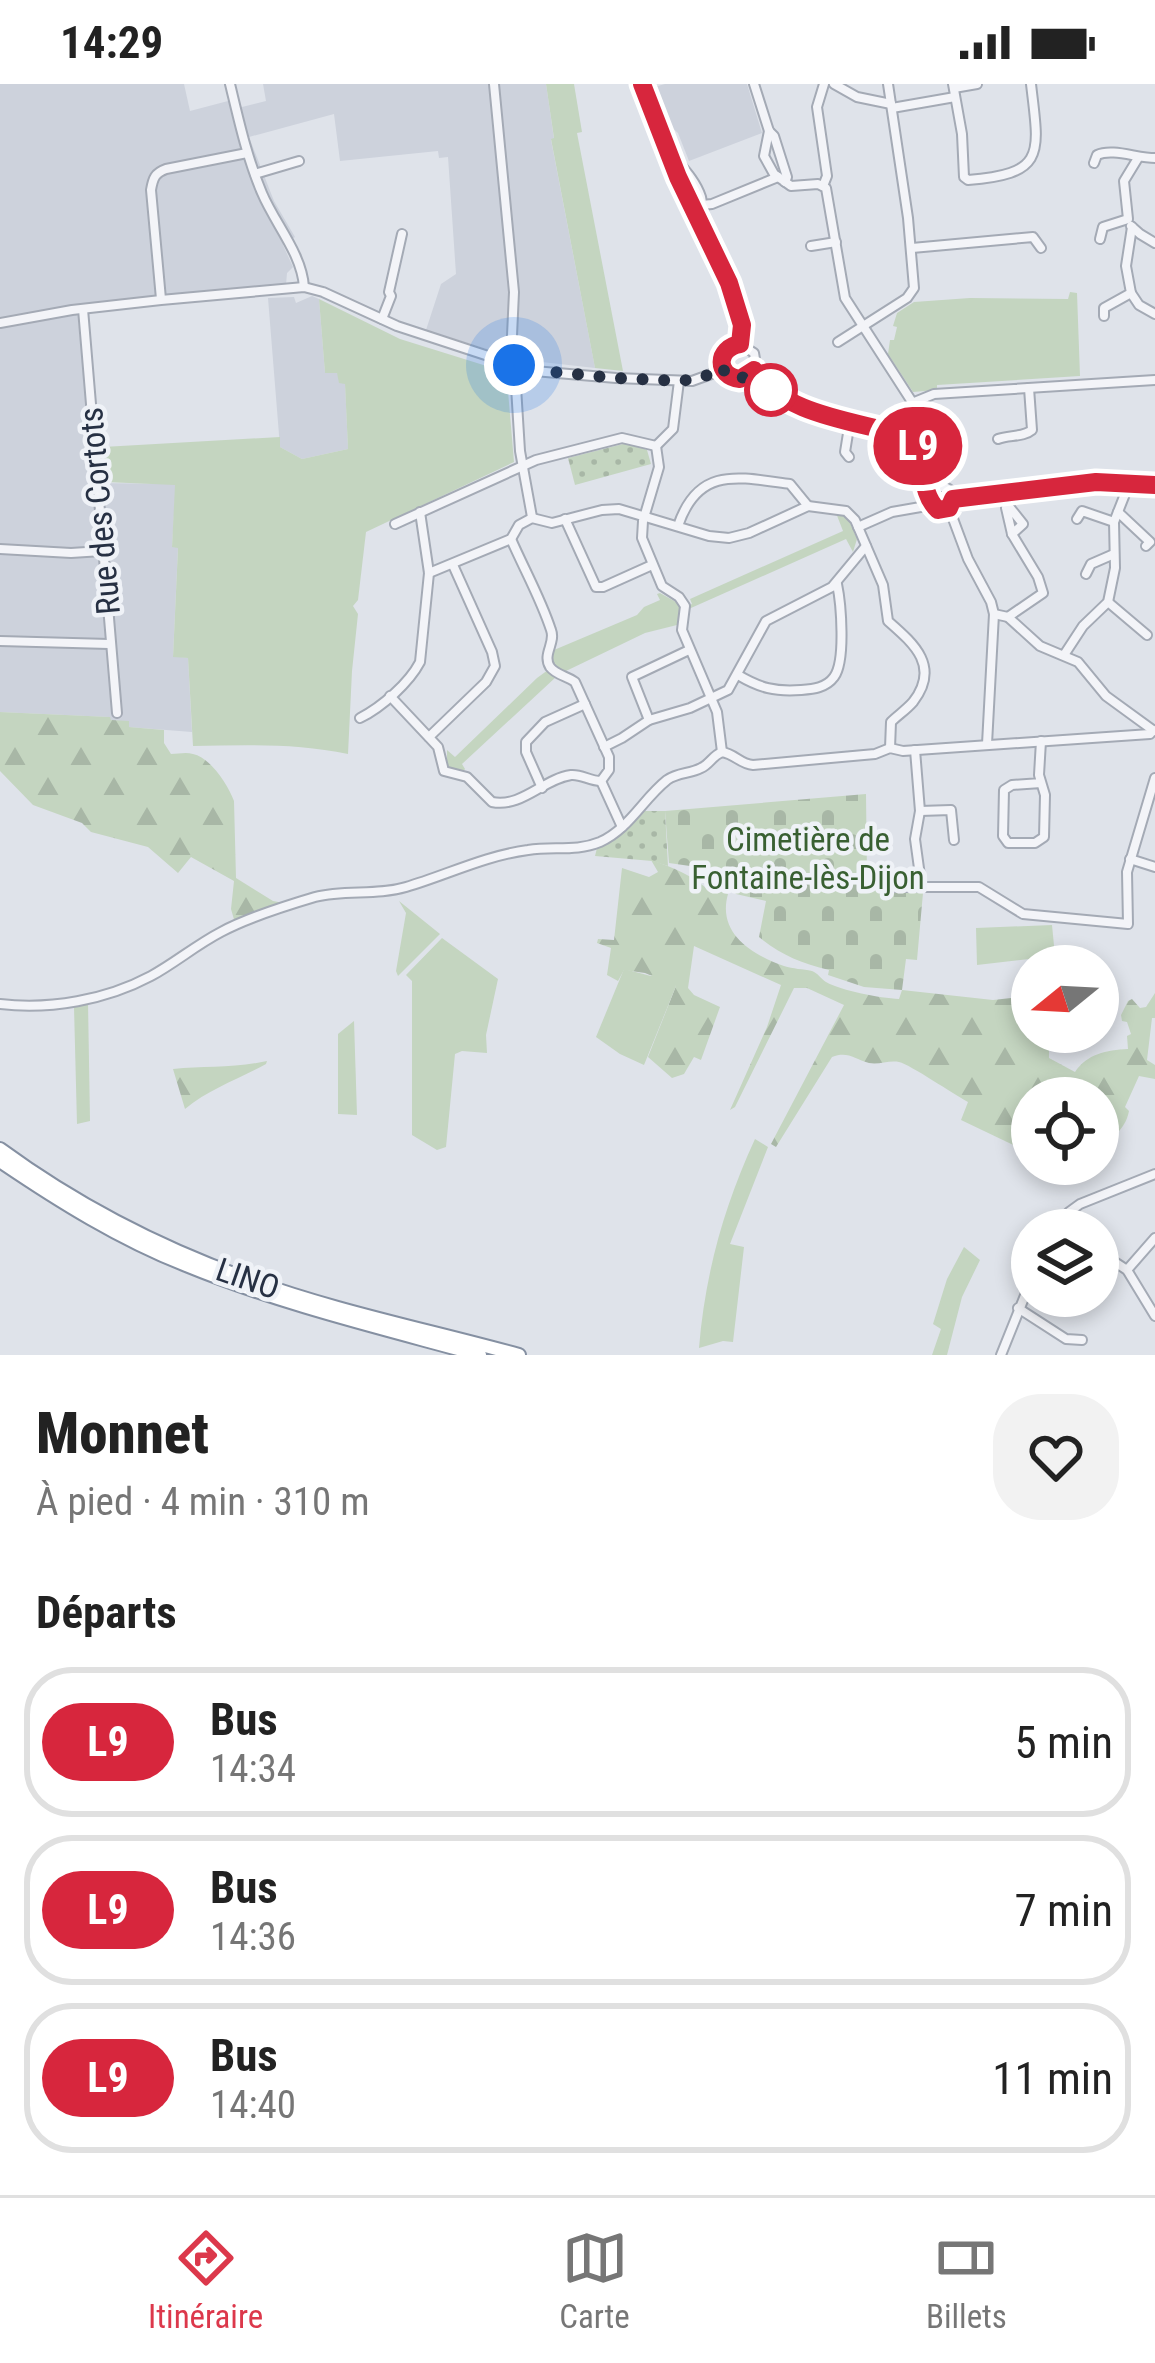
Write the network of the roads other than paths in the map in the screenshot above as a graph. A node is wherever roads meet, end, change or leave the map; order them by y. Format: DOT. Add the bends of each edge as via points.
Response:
graph roads {
  1 [pos="230,84"];
  2 [pos="494,84"];
  3 [pos="642,84"];
  4 [pos="754,84"];
  5 [pos="824,84"];
  6 [pos="834,84"];
  7 [pos="888,84"];
  8 [pos="977,84"];
  9 [pos="1031,84"];
  10 [pos="954,89"];
  11 [pos="891,106"];
  12 [pos="769,131"];
  13 [pos="247,153"];
  14 [pos="1138,158"];
  15 [pos="1155,158"];
  16 [pos="299,161"];
  17 [pos="1094,163"];
  18 [pos="255,174"];
  19 [pos="782,179"];
  20 [pos="824,186"];
  21 [pos="699,208"];
  22 [pos="1130,223"];
  23 [pos="402,234"];
  24 [pos="1100,239"];
  25 [pos="836,242"];
  26 [pos="1155,243"];
  27 [pos="811,246"];
  28 [pos="912,248"];
  29 [pos="1041,248"];
  30 [pos="308,288"];
  31 [pos="1131,293"];
  32 [pos="160,299"];
  33 [pos="82,309"];
  34 [pos="1155,314"];
  35 [pos="1104,316"];
  36 [pos="380,318"];
  37 [pos="0,323"];
  38 [pos="863,327"];
  39 [pos="838,342"];
  40 [pos="740,344"];
  41 [pos="514,365"];
  42 [pos="722,367"];
  43 [pos="754,370"];
  44 [pos="1155,380"];
  45 [pos="679,381"];
  46 [pos="1029,388"];
  47 [pos="912,403"];
  48 [pos="850,421"];
  49 [pos="917,423"];
  50 [pos="932,438"];
  51 [pos="998,440"];
  52 [pos="920,444"];
  53 [pos="656,446"];
  54 [pos="849,457"];
  55 [pos="522,464"];
  56 [pos="1127,482"];
  57 [pos="1155,485"];
  58 [pos="941,487"];
  59 [pos="1006,499"];
  60 [pos="931,500"];
  61 [pos="951,504"];
  62 [pos="808,506"];
  63 [pos="420,512"];
  64 [pos="644,516"];
  65 [pos="1116,517"];
  66 [pos="532,518"];
  67 [pos="565,519"];
  68 [pos="1077,519"];
  69 [pos="395,524"];
  70 [pos="678,526"];
  71 [pos="858,527"];
  72 [pos="511,539"];
  73 [pos="866,546"];
  74 [pos="1146,546"];
  75 [pos="0,549"];
  76 [pos="102,551"];
  77 [pos="1114,554"];
  78 [pos="453,565"];
  79 [pos="652,565"];
  80 [pos="429,573"];
  81 [pos="1086,574"];
  82 [pos="837,582"];
  83 [pos="1108,602"];
  84 [pos="994,614"];
  85 [pos="1008,617"];
  86 [pos="1147,634"];
  87 [pos="0,641"];
  88 [pos="109,644"];
  89 [pos="689,650"];
  90 [pos="1064,655"];
  91 [pos="738,675"];
  92 [pos="389,696"];
  93 [pos="711,698"];
  94 [pos="584,704"];
  95 [pos="117,713"];
  96 [pos="360,718"];
  97 [pos="649,720"];
  98 [pos="1154,731"];
  99 [pos="429,736"];
  100 [pos="1041,741"];
  101 [pos="987,744"];
  102 [pos="604,747"];
  103 [pos="890,748"];
  104 [pos="915,750"];
  105 [pos="722,752"];
  106 [pos="1155,778"];
  107 [pos="601,781"];
  108 [pos="1041,783"];
  109 [pos="542,788"];
  110 [pos="920,811"];
  111 [pos="622,827"];
  112 [pos="954,840"];
  113 [pos="1130,859"];
  114 [pos="1155,867"];
  115 [pos="893,886"];
  116 [pos="925,888"];
  117 [pos="0,1004"];
  118 [pos="0,1149"];
  119 [pos="0,1161"];
  120 [pos="1155,1174"];
  121 [pos="1074,1209"];
  122 [pos="1155,1238"];
  123 [pos="1119,1265"];
  124 [pos="1127,1270"];
  125 [pos="1155,1316"];
  126 [pos="1015,1317"];
  127 [pos="1031,1317"];
  128 [pos="1082,1340"];
  129 [pos="480,1355"];
  130 [pos="519,1355"];
  131 [pos="1001,1355"];
  1 -- 13 [label="street"];
  2 -- 41 [label="street"];
  3 -- 21 [label="street"];
  4 -- 12 [label="street"];
  5 -- 20 [label="street" via="817,104"];
  6 -- 11 [label="street"];
  7 -- 11 [label="street"];
  8 -- 10 [label="street"];
  9 -- 10 [label="street" via="1033,154 1009,176 965,179"];
  10 -- 11 [label="street"];
  11 -- 28 [label="street"];
  12 -- 19 [label="street" via="764,156"];
  12 -- 19 [label="street" via="788,177"];
  13 -- 18 [label="street"];
  13 -- 32 [label="street" via="152,179"];
  14 -- 15 [label="street"];
  14 -- 17 [label="street" via="1106,152"];
  14 -- 22 [label="street" via="1124,181"];
  16 -- 18 [label="street"];
  18 -- 30 [label="street"];
  19 -- 20 [label="street"];
  19 -- 21 [label="street"];
  20 -- 25 [label="street"];
  21 -- 40 [label="street" via="739,311"];
  22 -- 24 [label="street" via="1103,227"];
  22 -- 26 [label="street"];
  22 -- 31 [label="street"];
  23 -- 36 [label="street"];
  25 -- 27 [label="street"];
  25 -- 38 [label="street" via="844,296"];
  28 -- 29 [label="street" via="1033,237"];
  28 -- 38 [label="street" via="913,291"];
  30 -- 32 [label="street"];
  30 -- 36 [label="street"];
  31 -- 34 [label="street"];
  31 -- 35 [label="street" via="1104,308"];
  32 -- 33 [label="street"];
  33 -- 37 [label="street"];
  33 -- 76 [label="street, Rue des Cortots"];
  36 -- 41 [label="street"];
  38 -- 39 [label="street"];
  38 -- 47 [label="street"];
  40 -- 42 [label="street" via="724,350"];
  40 -- 43 [label="street" via="754,353"];
  41 -- 45 [label="street"];
  41 -- 55 [label="street"];
  42 -- 43 [label="street" via="735,379"];
  42 -- 45 [label="street"];
  43 -- 48 [label="street" via="788,402"];
  44 -- 46 [label="street"];
  45 -- 53 [label="street" via="673,429"];
  46 -- 47 [label="street" via="934,394"];
  46 -- 51 [label="street" via="1032,430"];
  47 -- 49 [label="street"];
  48 -- 49 [label="street" via="895,433"];
  48 -- 54 [label="street"];
  49 -- 50 [label="street" via="932,428"];
  49 -- 52 [label="street"];
  50 -- 52 [label="street"];
  50 -- 58 [label="street"];
  52 -- 60 [label="street"];
  53 -- 55 [label="street" via="622,438"];
  53 -- 64 [label="street"];
  55 -- 63 [label="street"];
  55 -- 66 [label="street"];
  56 -- 57 [label="street"];
  56 -- 59 [label="street"];
  56 -- 65 [label="street"];
  58 -- 60 [label="street"];
  58 -- 61 [label="street"];
  59 -- 61 [label="street"];
  59 -- 85 [label="street" via="1023,524 1012,533 1015,542 1043,593"];
  60 -- 61 [label="street" via="938,510"];
  60 -- 71 [label="street"];
  61 -- 84 [label="street"];
  62 -- 70 [label="street" via="729,538"];
  62 -- 70 [label="street" via="790,484 723,479 693,495"];
  62 -- 71 [label="street" via="847,511"];
  63 -- 69 [label="street"];
  63 -- 80 [label="street"];
  64 -- 67 [label="street" via="609,508"];
  64 -- 70 [label="street"];
  64 -- 79 [label="street"];
  65 -- 68 [label="street" via="1082,511"];
  65 -- 74 [label="street"];
  65 -- 77 [label="street"];
  66 -- 67 [label="street"];
  66 -- 72 [label="street"];
  67 -- 79 [label="street" via="596,587"];
  71 -- 73 [label="street"];
  72 -- 78 [label="street"];
  72 -- 94 [label="street" via="554,636 548,662 573,680"];
  73 -- 82 [label="street"];
  73 -- 103 [label="street" via="887,621 914,642 924,670 918,695 891,722"];
  75 -- 76 [label="street"];
  76 -- 88 [label="street, Rue des Cortots"];
  77 -- 81 [label="street"];
  77 -- 83 [label="street"];
  78 -- 80 [label="street"];
  78 -- 99 [label="street" via="495,666"];
  79 -- 89 [label="street" via="685,606"];
  80 -- 92 [label="street" via="419,664"];
  82 -- 91 [label="street" via="766,621"];
  82 -- 91 [label="street" via="841,654 833,679 778,692"];
  83 -- 86 [label="street"];
  83 -- 90 [label="street"];
  84 -- 85 [label="street"];
  84 -- 101 [label="street"];
  85 -- 90 [label="street" via="1040,646"];
  87 -- 88 [label="street"];
  88 -- 95 [label="street, Rue des Cortots"];
  89 -- 93 [label="street"];
  89 -- 97 [label="street" via="632,677"];
  90 -- 98 [label="street"];
  91 -- 93 [label="street"];
  92 -- 96 [label="street"];
  92 -- 99 [label="street"];
  93 -- 97 [label="street"];
  93 -- 105 [label="street"];
  94 -- 102 [label="street"];
  94 -- 109 [label="street" via="526,742"];
  97 -- 102 [label="street"];
  98 -- 100 [label="street"];
  99 -- 109 [label="street" via="444,771 469,778 492,802"];
  100 -- 101 [label="street"];
  100 -- 108 [label="street"];
  101 -- 104 [label="street"];
  102 -- 107 [label="street" via="610,766"];
  103 -- 104 [label="street"];
  103 -- 105 [label="street" via="753,765"];
  104 -- 110 [label="street"];
  105 -- 111 [label="street" via="670,778"];
  106 -- 113 [label="street"];
  107 -- 109 [label="street" via="572,775"];
  107 -- 111 [label="street"];
  108 -- 108 [label="street" via="1004,790 1008,843 1044,837"];
  110 -- 112 [label="street" via="951,810"];
  110 -- 116 [label="street" via="915,839"];
  111 -- 117 [label="street" via="584,847 528,850 406,887 314,898 236,925 114,991 47,1006"];
  113 -- 114 [label="street"];
  113 -- 116 [label="street" via="1128,924 1023,914 979,887"];
  115 -- 116 [label="street"];
  118 -- 130 [label="highway, LINO" via="98,1213 205,1263"];
  119 -- 129 [label="highway, LINO" via="183,1264 292,1304"];
  120 -- 121 [label="street"];
  122 -- 124 [label="street"];
  123 -- 124 [label="street"];
  124 -- 125 [label="street"];
  126 -- 131 [label="street"];
  127 -- 128 [label="street"];
}
